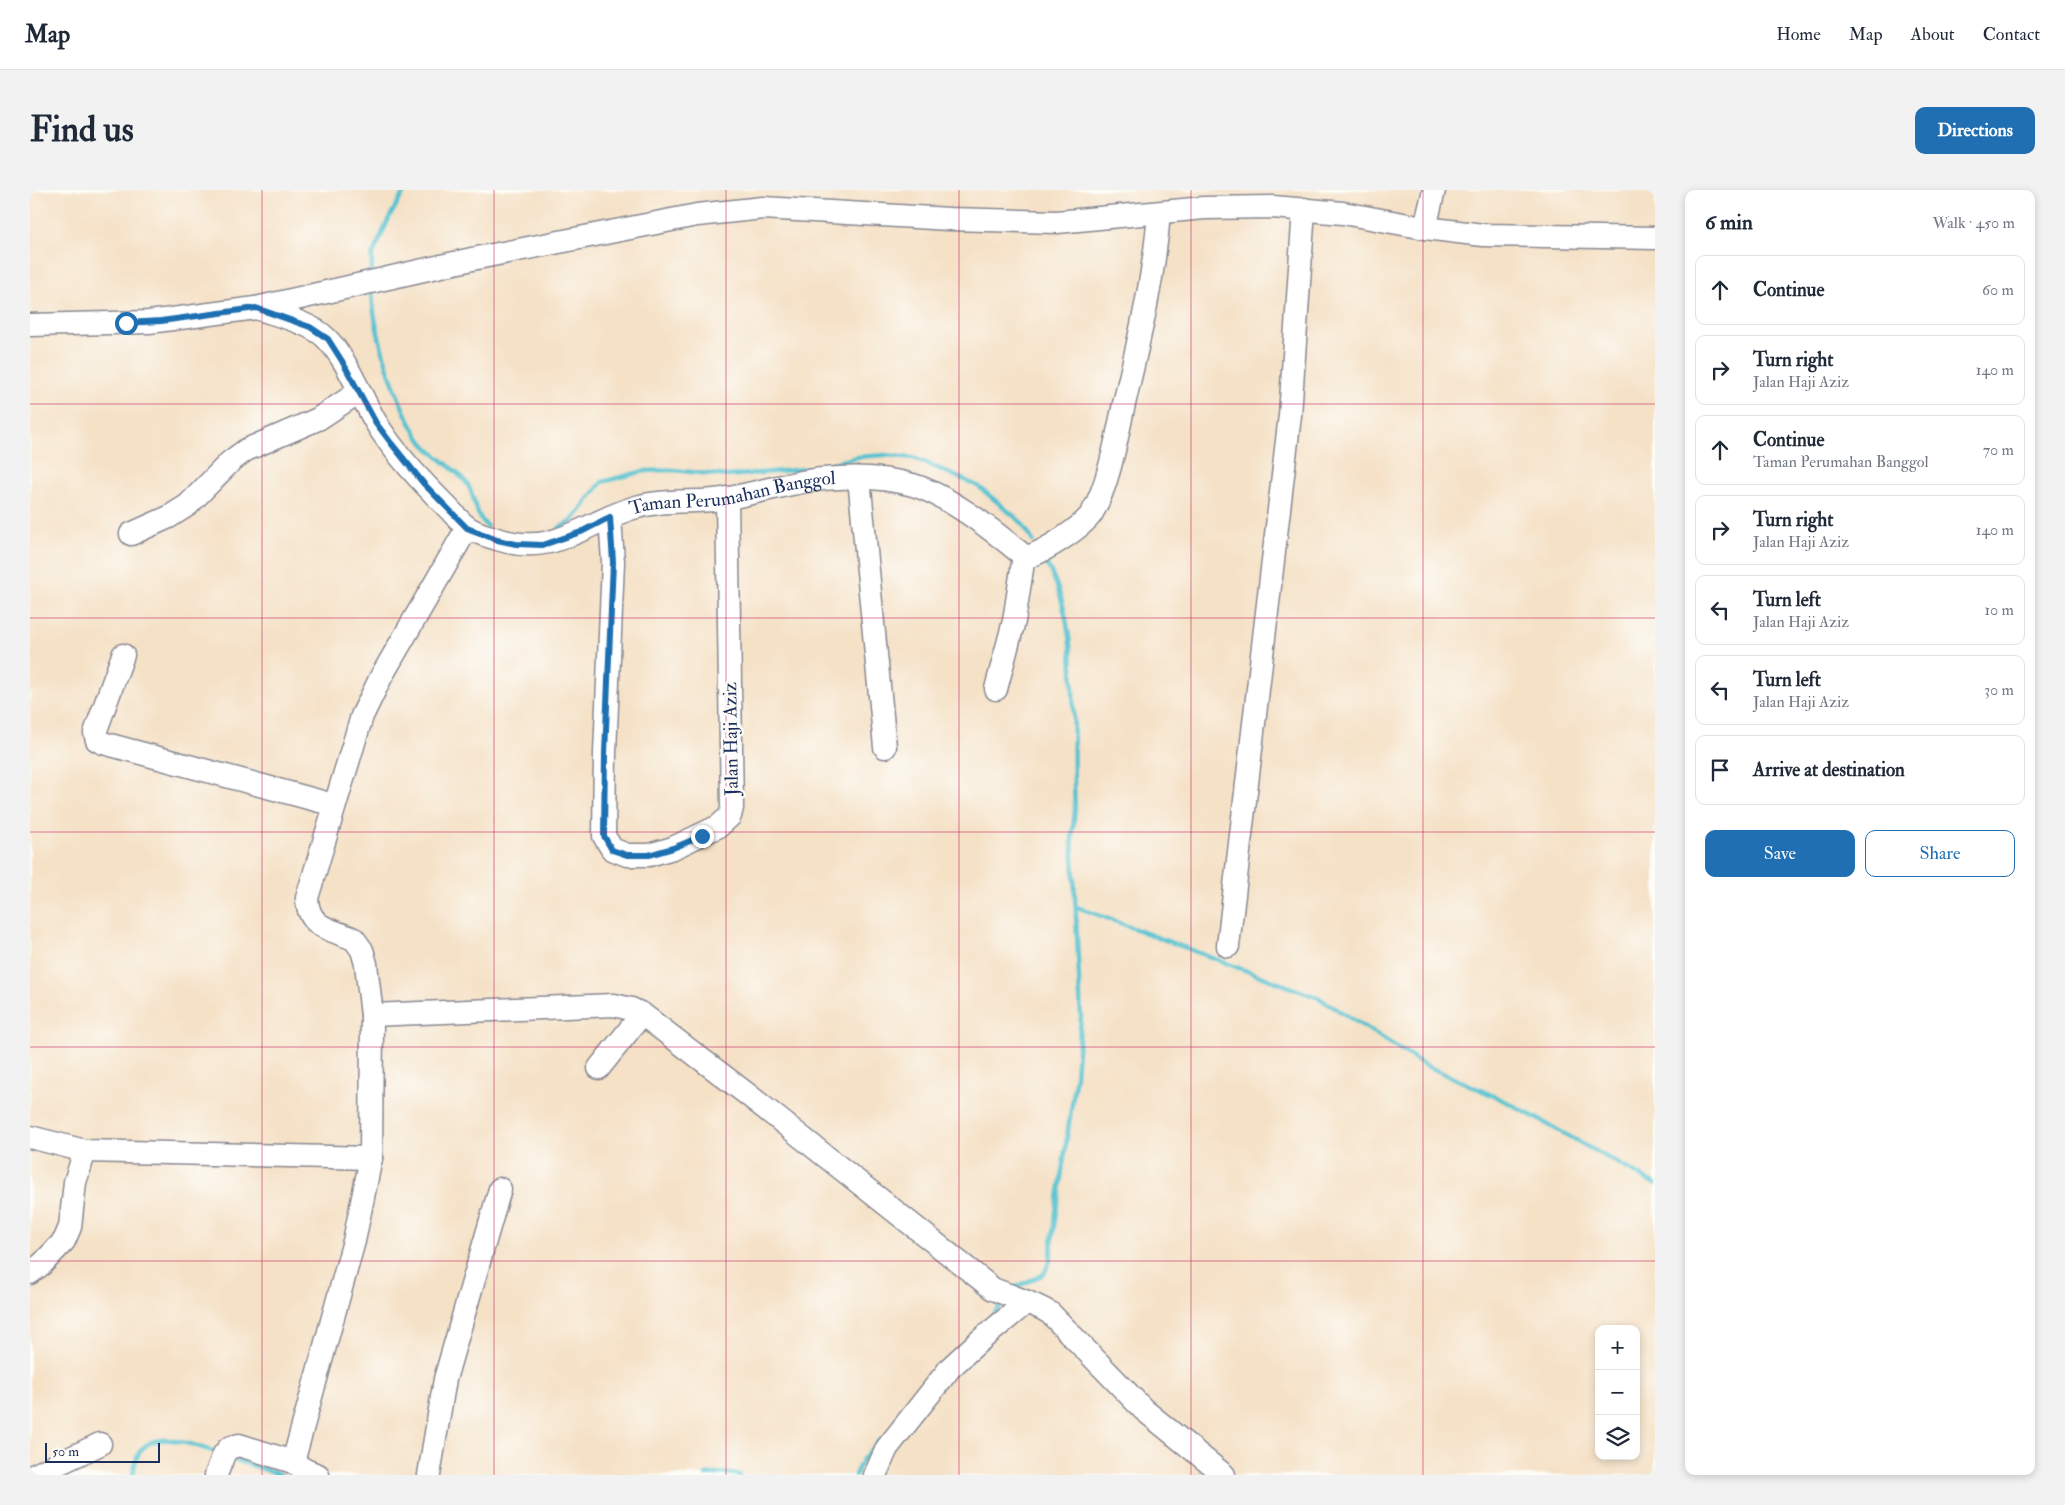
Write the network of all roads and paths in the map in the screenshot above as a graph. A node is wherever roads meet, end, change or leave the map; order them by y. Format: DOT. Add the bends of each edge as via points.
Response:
graph roads {
  1 [pos="1434,190"];
  2 [pos="1304,209"];
  3 [pos="1159,213"];
  4 [pos="1425,228"];
  5 [pos="1655,238"];
  6 [pos="256,308"];
  7 [pos="30,325"];
  8 [pos="359,392"];
  9 [pos="859,478"];
  10 [pos="728,498"];
  11 [pos="610,517"];
  12 [pos="467,528"];
  13 [pos="131,534"];
  14 [pos="1024,556"];
  15 [pos="123,655"];
  16 [pos="996,690"];
  17 [pos="885,747"];
  18 [pos="334,805"];
  19 [pos="1228,946"];
  20 [pos="642,1014"];
  21 [pos="372,1016"];
  22 [pos="599,1068"];
  23 [pos="30,1137"];
  24 [pos="85,1151"];
  25 [pos="371,1158"];
  26 [pos="500,1189"];
  27 [pos="30,1273"];
  28 [pos="1021,1300"];
  29 [pos="100,1444"];
  30 [pos="222,1462"];
  31 [pos="294,1462"];
  32 [pos="35,1475"];
  33 [pos="318,1475"];
  34 [pos="429,1475"];
  35 [pos="875,1475"];
  36 [pos="1224,1475"];
  1 -- 4 [label="street"];
  2 -- 3 [label="street" via="1235,207"];
  2 -- 4 [label="street"];
  2 -- 19 [label="street" via="1290,415"];
  3 -- 6 [label="street" via="1049,222 780,208 728,211 402,275"];
  3 -- 14 [label="street" via="1151,284 1116,442 1102,490 1091,514 1082,524 1035,554"];
  4 -- 5 [label="street" via="1505,236"];
  6 -- 7 [label="street" via="149,322"];
  6 -- 8 [label="street" via="310,327 328,339"];
  8 -- 12 [label="street" via="391,443 424,484"];
  8 -- 13 [label="street" via="318,419 246,450 188,505"];
  9 -- 10 [label="street, Taman Perumahan Banggol" via="790,484"];
  9 -- 14 [label="street, Taman Perumahan Banggol" via="892,480 929,491 984,524"];
  9 -- 17 [label="street"];
  10 -- 11 [label="street, Taman Perumahan Banggol" via="633,508"];
  10 -- 11 [label="street, Jalan Haji Aziz" via="732,808 726,821 702,836 649,855 627,855 612,850 604,836 613,562"];
  11 -- 12 [label="street, Taman Perumahan Banggol" via="581,532 543,545 497,540"];
  12 -- 18 [label="street" via="373,692 356,733"];
  14 -- 16 [label="street" via="1014,621"];
  15 -- 18 [label="street" via="95,733 97,740"];
  18 -- 21 [label="street" via="307,898 307,909 316,923 354,938 358,944 366,964"];
  20 -- 21 [label="street" via="614,1005"];
  20 -- 22 [label="street"];
  20 -- 28 [label="street" via="993,1289"];
  21 -- 25 [label="street"];
  23 -- 24 [label="street"];
  24 -- 25 [label="street"];
  24 -- 27 [label="street" via="75,1182 70,1228 64,1241"];
  25 -- 31 [label="street" via="354,1241"];
  26 -- 34 [label="street" via="445,1379"];
  28 -- 35 [label="street" via="950,1368 887,1448"];
  28 -- 36 [label="street" via="1050,1313 1144,1410"];
  29 -- 32 [label="street"];
  30 -- 31 [label="street" via="239,1444"];
  31 -- 33 [label="street"];
}
